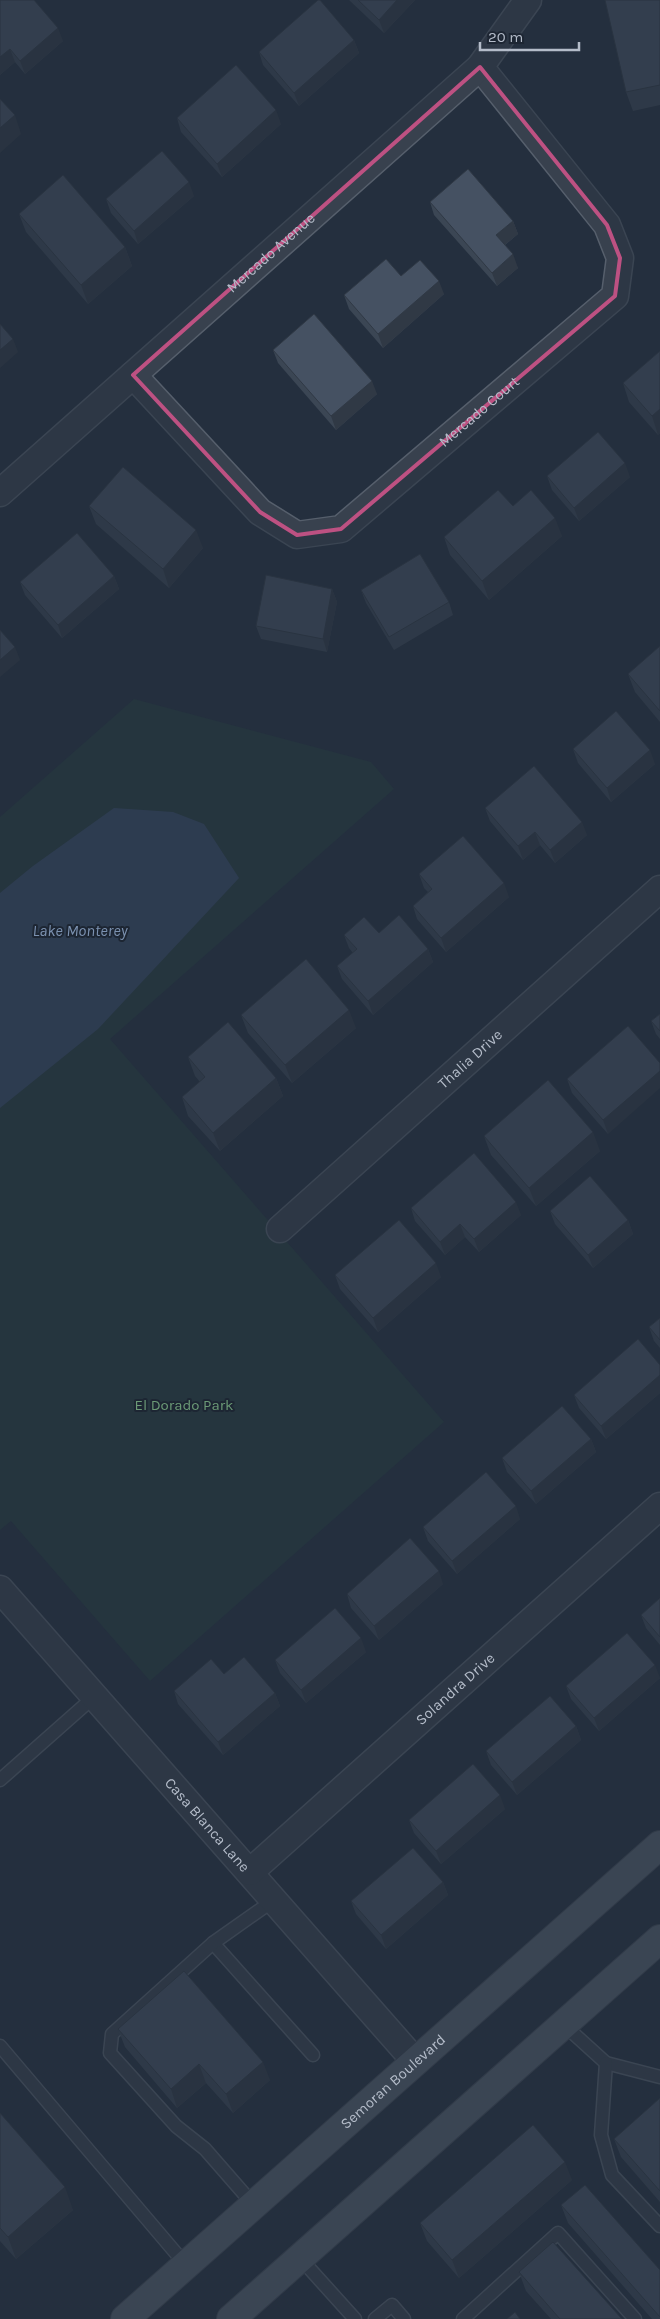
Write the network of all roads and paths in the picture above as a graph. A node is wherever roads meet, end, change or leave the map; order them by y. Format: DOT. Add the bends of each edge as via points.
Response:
graph roads {
  1 [pos="528,0"];
  2 [pos="480,67"];
  3 [pos="133,375"];
  4 [pos="0,493"];
  5 [pos="660,888"];
  6 [pos="280,1229"];
  7 [pos="660,1506"];
  8 [pos="0,1589"];
  9 [pos="95,1696"];
  10 [pos="0,1780"];
  11 [pos="660,1845"];
  12 [pos="250,1872"];
  13 [pos="274,1900"];
  14 [pos="660,1939"];
  15 [pos="213,1943"];
  16 [pos="564,2024"];
  17 [pos="0,2046"];
  18 [pos="313,2055"];
  19 [pos="415,2061"];
  20 [pos="606,2063"];
  21 [pos="660,2077"];
  22 [pos="253,2204"];
  23 [pos="660,2226"];
  24 [pos="300,2258"];
  25 [pos="186,2265"];
  26 [pos="126,2319"];
  27 [pos="231,2319"];
  28 [pos="355,2319"];
  29 [pos="375,2319"];
  30 [pos="404,2319"];
  31 [pos="463,2319"];
  32 [pos="635,2319"];
  1 -- 2 [label="street, Mercado Avenue"];
  2 -- 3 [label="street, Mercado Avenue"];
  2 -- 3 [label="street, Mercado Court" via="608,225 620,258 615,296 341,529 297,535 260,512"];
  3 -- 4 [label="street, Mercado Avenue"];
  5 -- 6 [label="street, Thalia Drive"];
  7 -- 12 [label="street, Solandra Drive"];
  8 -- 9 [label="street, Casa Blanca Lane"];
  9 -- 10 [label="lane"];
  9 -- 12 [label="street, Casa Blanca Lane"];
  11 -- 19 [label="main road, Semoran Boulevard"];
  12 -- 13 [label="street, Casa Blanca Lane"];
  13 -- 15 [label="lane"];
  13 -- 19 [label="street, Casa Blanca Lane"];
  14 -- 16 [label="main road"];
  15 -- 18 [label="lane"];
  15 -- 22 [label="lane" via="112,2034 110,2053 176,2126 205,2149"];
  16 -- 20 [label="lane"];
  16 -- 24 [label="main road"];
  17 -- 25 [label="lane"];
  19 -- 22 [label="main road, Semoran Boulevard"];
  20 -- 21 [label="lane"];
  20 -- 23 [label="lane" via="602,2135 612,2175"];
  22 -- 25 [label="main road, Semoran Boulevard"];
  24 -- 27 [label="main road"];
  24 -- 28 [label="lane"];
  25 -- 26 [label="main road, Semoran Boulevard"];
  29 -- 30 [label="lane" via="392,2305"];
  31 -- 32 [label="lane" via="558,2233"];
}
